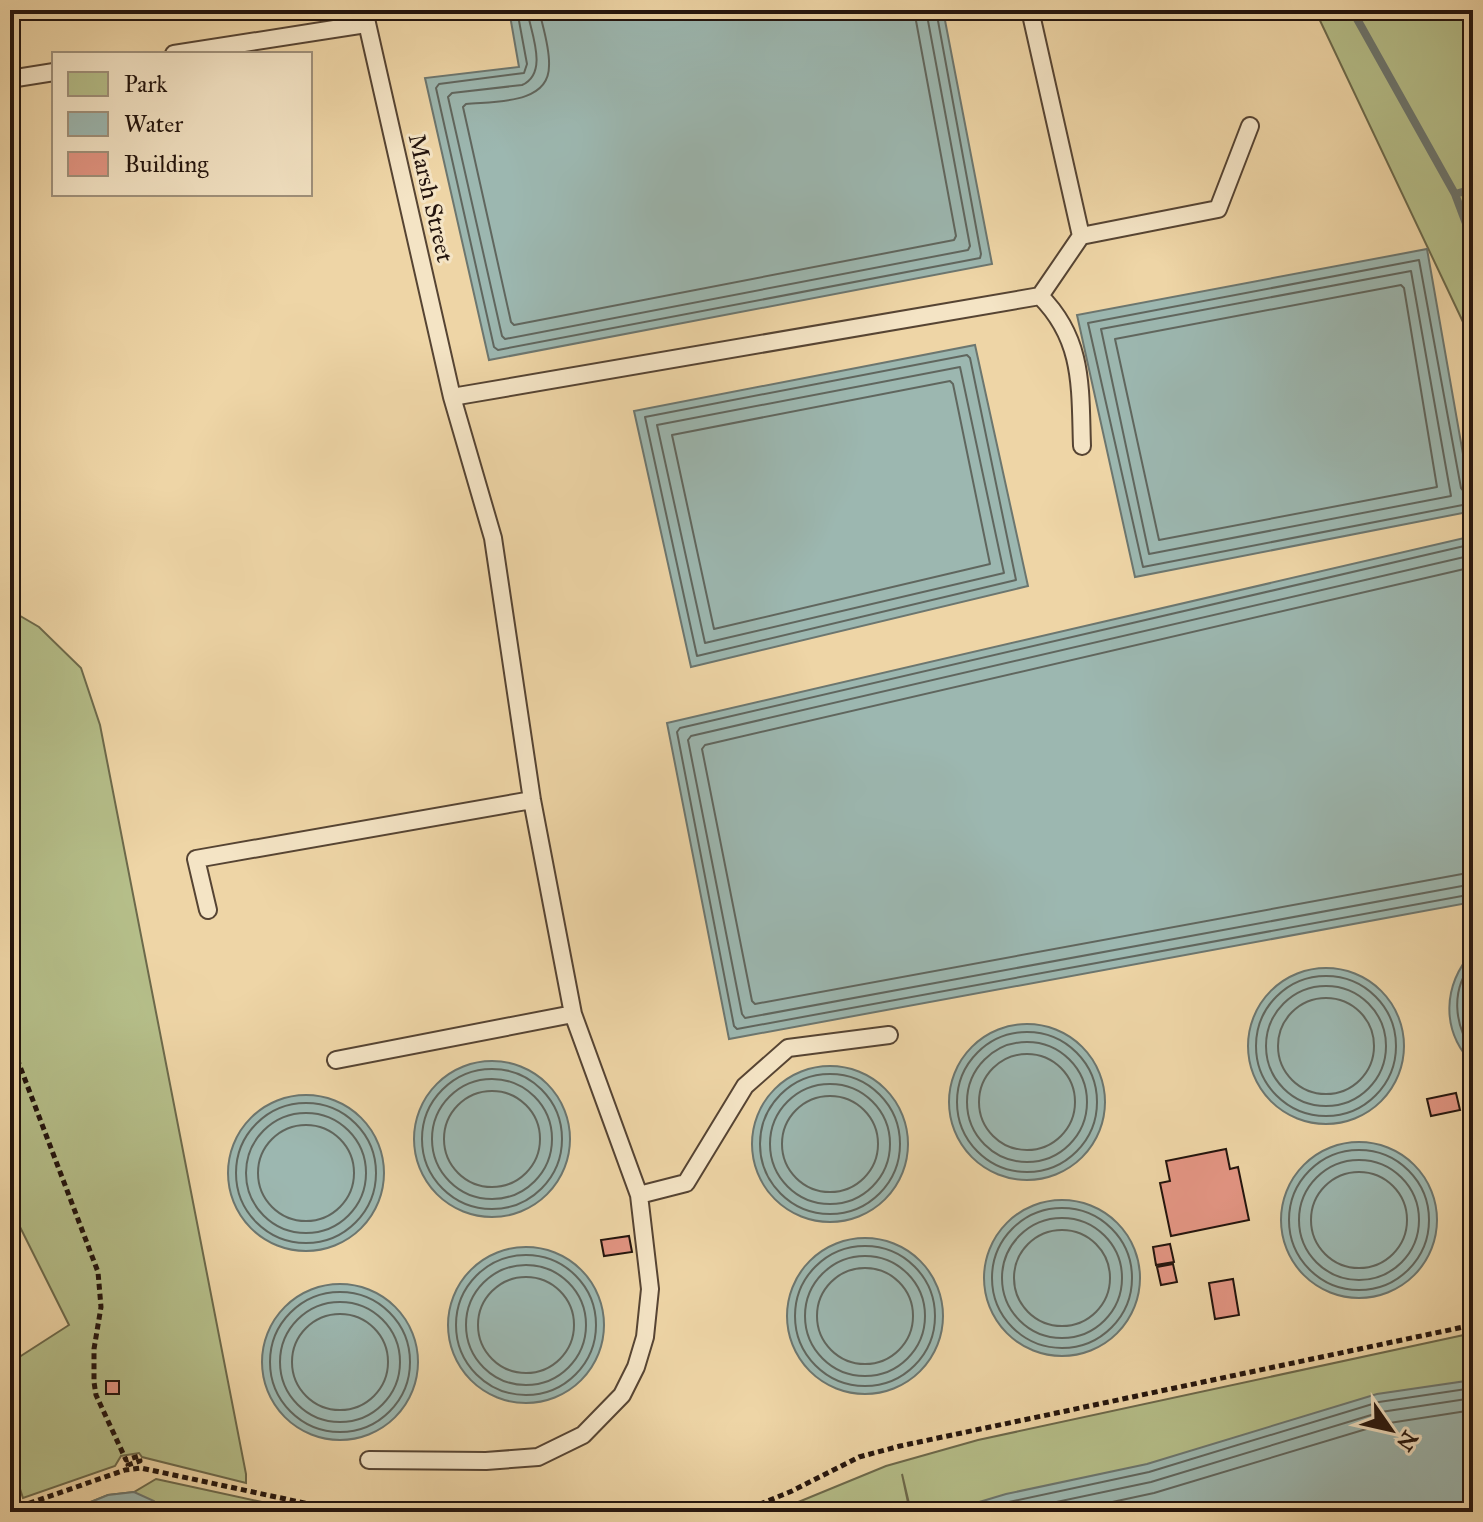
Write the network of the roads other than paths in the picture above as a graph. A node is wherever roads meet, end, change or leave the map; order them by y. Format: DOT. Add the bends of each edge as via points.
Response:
graph roads {
  1 [pos="1030,10"];
  2 [pos="365,17"];
  3 [pos="184,52"];
  4 [pos="52,72"];
  5 [pos="10,79"];
  6 [pos="1250,126"];
  7 [pos="1081,236"];
  8 [pos="1040,296"];
  9 [pos="452,397"];
  10 [pos="1082,446"];
  11 [pos="532,800"];
  12 [pos="208,910"];
  13 [pos="573,1014"];
  14 [pos="889,1035"];
  15 [pos="336,1060"];
  16 [pos="639,1195"];
  17 [pos="369,1460"];
  1 -- 7 [label="lane"];
  2 -- 3 [label="lane"];
  2 -- 9 [label="lane, Marsh Street"];
  4 -- 5 [label="lane"];
  6 -- 7 [label="lane" via="1218,209"];
  7 -- 8 [label="lane"];
  8 -- 9 [label="lane"];
  8 -- 10 [label="lane" via="1061,320 1076,354"];
  9 -- 11 [label="lane, Marsh Street" via="493,538"];
  11 -- 12 [label="lane" via="196,859"];
  11 -- 13 [label="lane, Marsh Street"];
  13 -- 15 [label="lane"];
  13 -- 16 [label="lane, Marsh Street"];
  14 -- 16 [label="lane" via="788,1048 745,1086 686,1183"];
  16 -- 17 [label="lane, Marsh Street" via="650,1289 645,1337 622,1395 583,1435 538,1457"];
}
